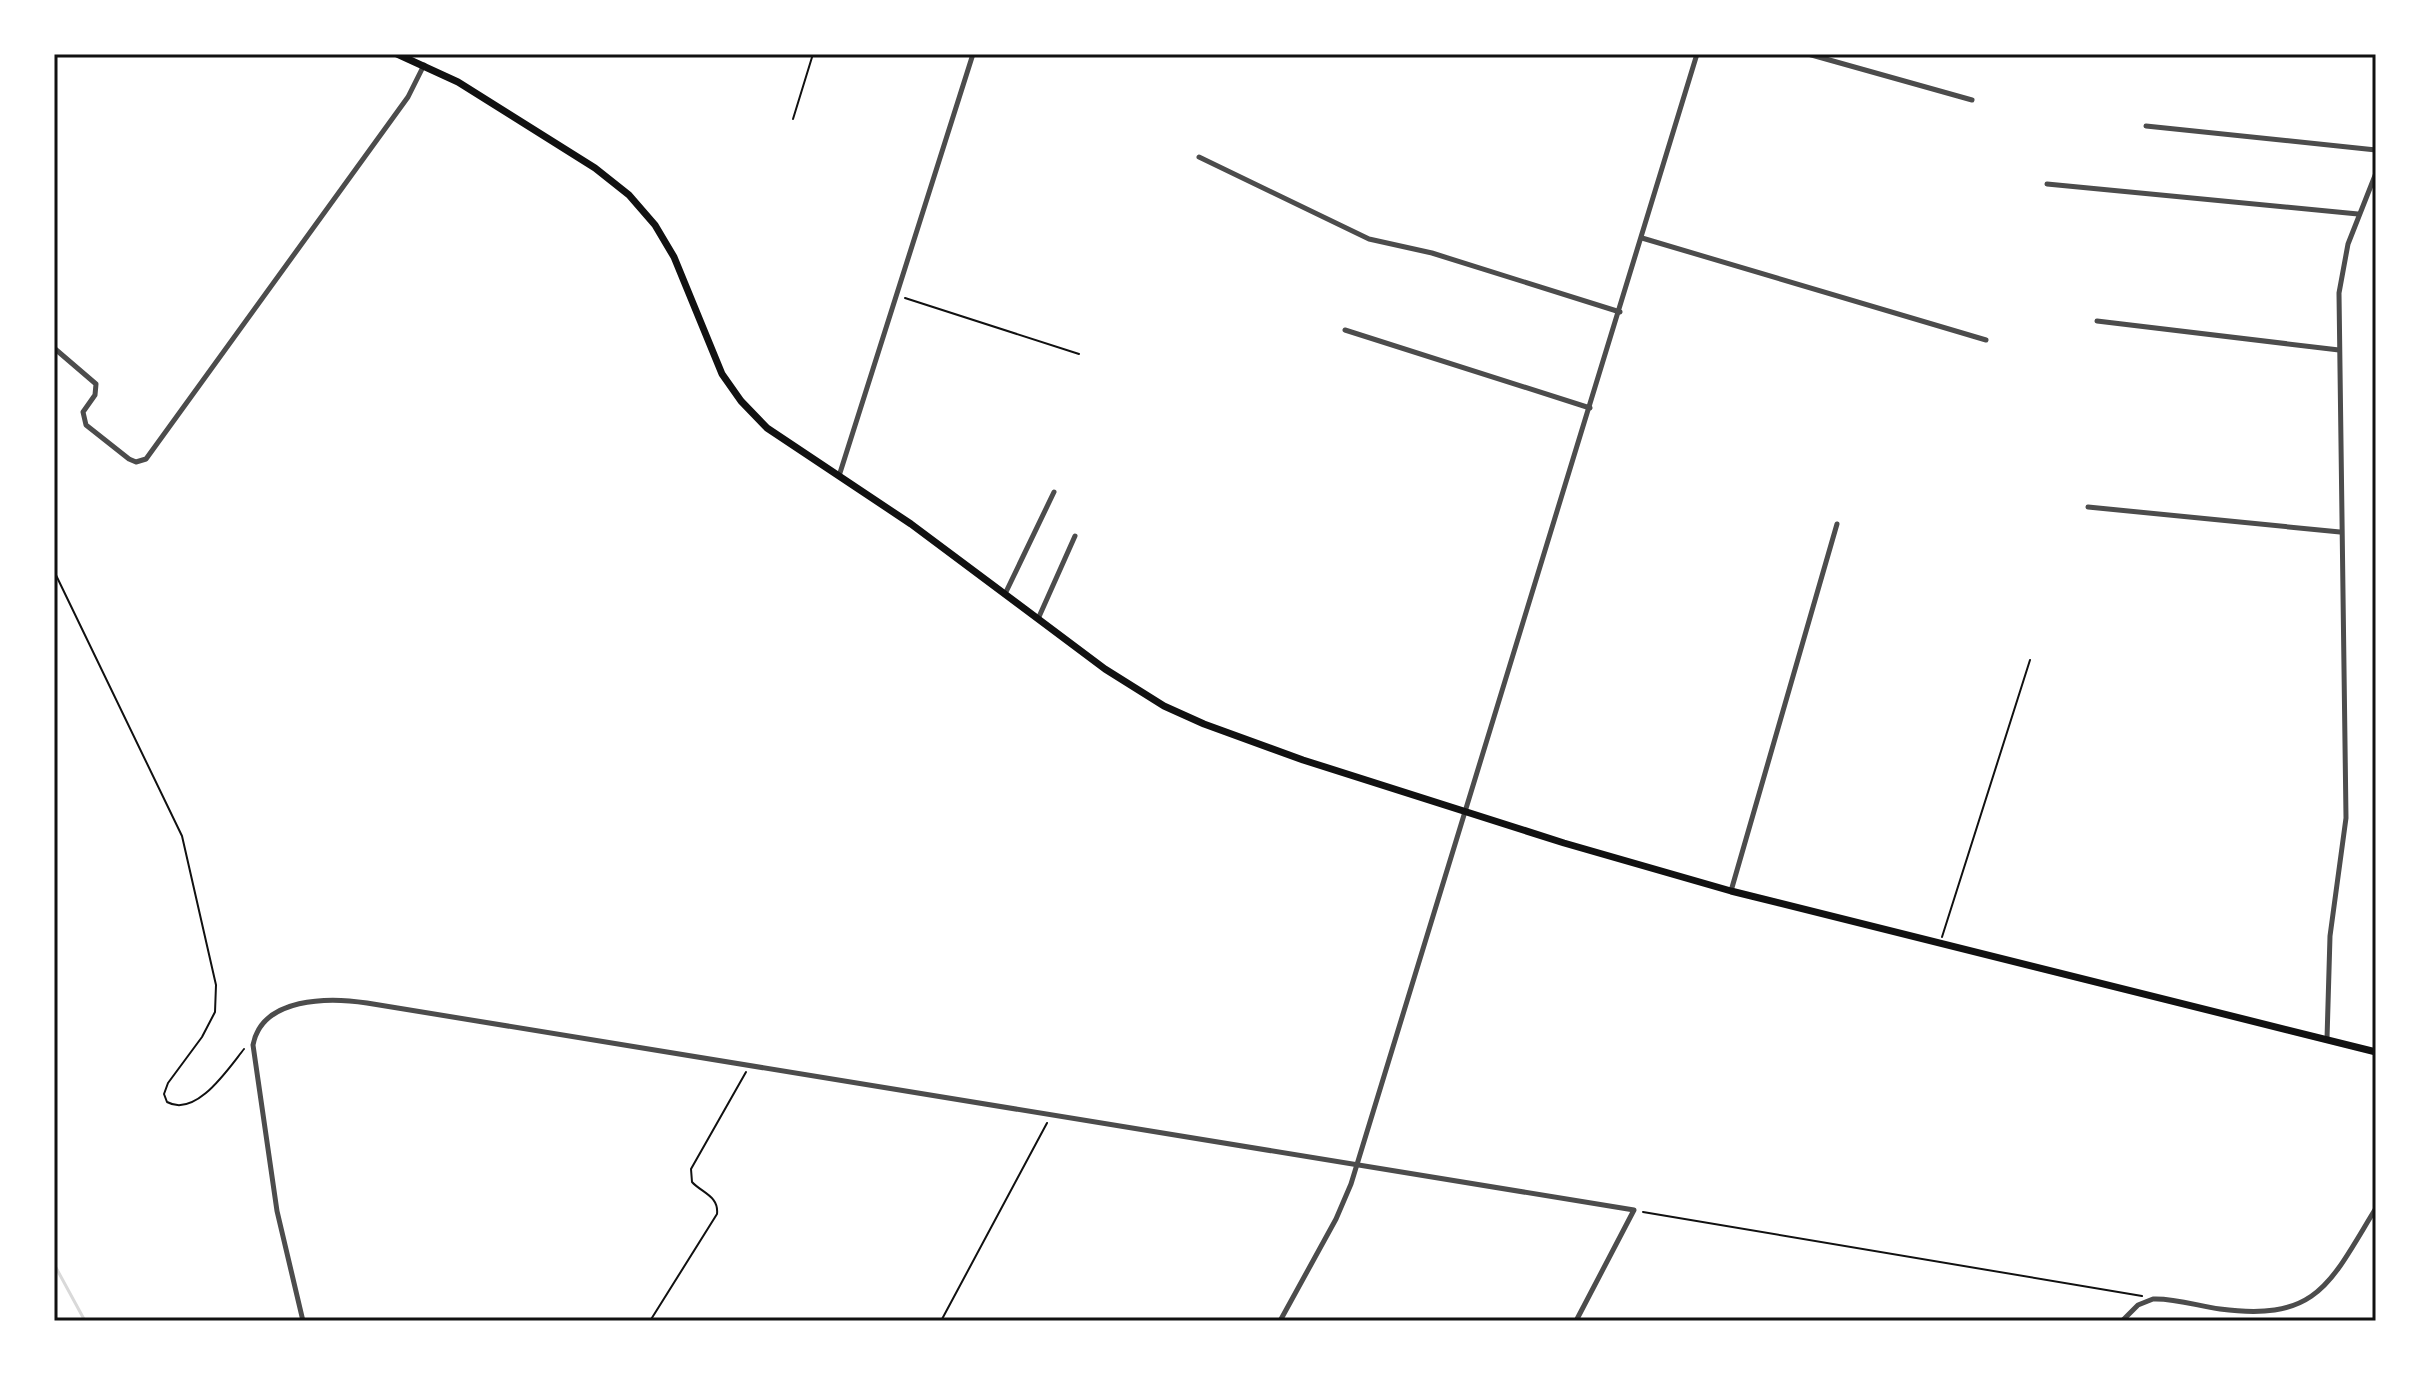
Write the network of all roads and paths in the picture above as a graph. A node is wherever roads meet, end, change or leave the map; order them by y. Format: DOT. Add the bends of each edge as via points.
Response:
graph roads {
  1 [pos="397,54"];
  2 [pos="813,54"];
  3 [pos="973,54"];
  4 [pos="1697,54"];
  5 [pos="1808,54"];
  6 [pos="424,65"];
  7 [pos="1972,100"];
  8 [pos="793,119"];
  9 [pos="2146,126"];
  10 [pos="2376,150"];
  11 [pos="1199,157"];
  12 [pos="2376,173"];
  13 [pos="2047,184"];
  14 [pos="2372,189"];
  15 [pos="2358,214"];
  16 [pos="1642,238"];
  17 [pos="897,295"];
  18 [pos="1620,312"];
  19 [pos="2097,321"];
  20 [pos="1345,330"];
  21 [pos="1986,340"];
  22 [pos="54,348"];
  23 [pos="2339,350"];
  24 [pos="1079,354"];
  25 [pos="1590,408"];
  26 [pos="839,477"];
  27 [pos="1054,492"];
  28 [pos="2088,507"];
  29 [pos="1837,524"];
  30 [pos="2340,532"];
  31 [pos="1075,536"];
  32 [pos="54,571"];
  33 [pos="1005,594"];
  34 [pos="1038,619"];
  35 [pos="2030,660"];
  36 [pos="1465,812"];
  37 [pos="1731,891"];
  38 [pos="1941,942"];
  39 [pos="255,1037"];
  40 [pos="2327,1039"];
  41 [pos="2376,1052"];
  42 [pos="750,1065"];
  43 [pos="1051,1114"];
  44 [pos="1357,1164"];
  45 [pos="2376,1208"];
  46 [pos="1634,1210"];
  47 [pos="2158,1299"];
  48 [pos="303,1321"];
  49 [pos="650,1321"];
  50 [pos="941,1321"];
  51 [pos="1280,1321"];
  52 [pos="1576,1321"];
  53 [pos="2122,1321"];
  1 -- 6 [label="main road"];
  2 -- 8 [label="path"];
  3 -- 17 [label="street"];
  4 -- 16 [label="street"];
  5 -- 7 [label="street"];
  6 -- 22 [label="street" via="408,97 146,459 129,459 86,425 83,412 96,384"];
  6 -- 26 [label="main road" via="595,168 629,195 669,248 732,391 773,434"];
  9 -- 10 [label="street"];
  11 -- 18 [label="street" via="1374,241 1437,254"];
  12 -- 14 [label="street"];
  13 -- 15 [label="street"];
  14 -- 15 [label="street"];
  15 -- 23 [label="street" via="2340,277"];
  16 -- 18 [label="street"];
  16 -- 21 [label="street"];
  17 -- 24 [label="path"];
  17 -- 26 [label="street"];
  18 -- 25 [label="street"];
  19 -- 23 [label="street"];
  20 -- 25 [label="street"];
  23 -- 30 [label="street"];
  25 -- 36 [label="street"];
  26 -- 33 [label="main road"];
  27 -- 33 [label="street"];
  28 -- 30 [label="street"];
  29 -- 37 [label="street"];
  30 -- 40 [label="street" via="2346,818 2330,936"];
  31 -- 34 [label="street"];
  32 -- 39 [label="path" via="182,836 216,985 213,1017 168,1083 167,1102 178,1107 194,1102"];
  33 -- 34 [label="main road"];
  34 -- 36 [label="main road" via="1111,673 1178,713"];
  35 -- 38 [label="path"];
  36 -- 37 [label="main road"];
  36 -- 44 [label="street"];
  37 -- 38 [label="main road"];
  38 -- 40 [label="main road"];
  39 -- 42 [label="street" via="267,1019 284,1009 345,1000"];
  39 -- 48 [label="street" via="274,1191"];
  40 -- 41 [label="main road"];
  42 -- 43 [label="street"];
  42 -- 49 [label="path" via="691,1169 692,1182 716,1203 717,1214"];
  43 -- 44 [label="street"];
  43 -- 50 [label="path"];
  44 -- 46 [label="street"];
  44 -- 51 [label="street" via="1342,1207"];
  45 -- 47 [label="street" via="2330,1278 2295,1306 2251,1312"];
  46 -- 47 [label="path"];
  46 -- 52 [label="street"];
  47 -- 53 [label="street" via="2138,1305"];
}
